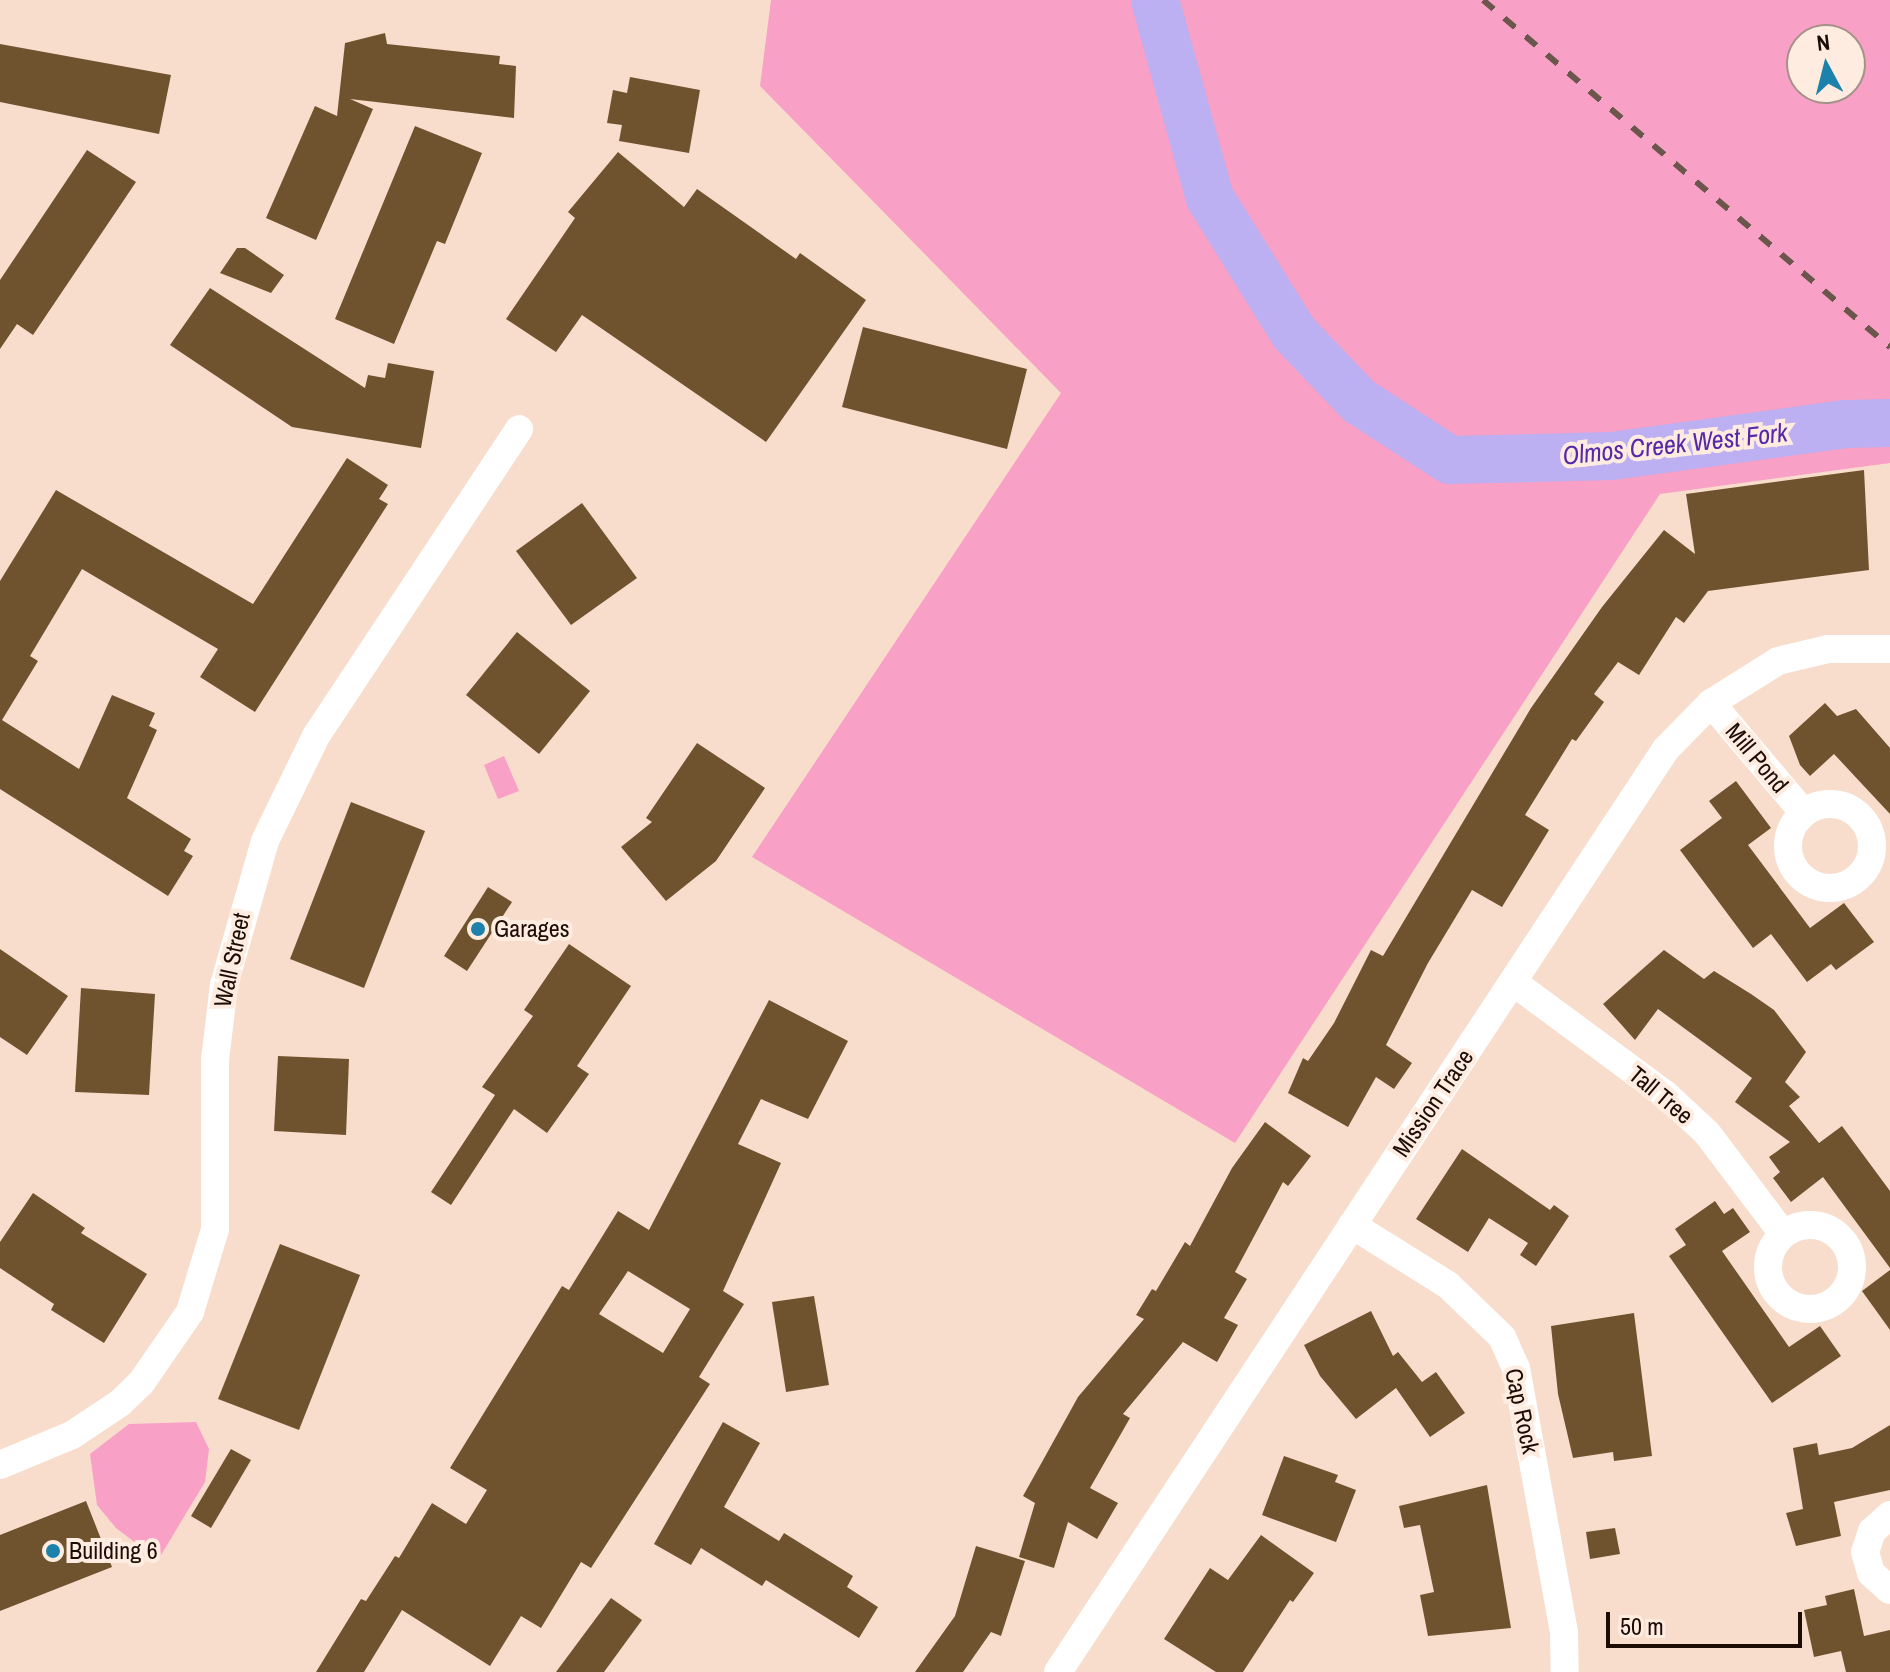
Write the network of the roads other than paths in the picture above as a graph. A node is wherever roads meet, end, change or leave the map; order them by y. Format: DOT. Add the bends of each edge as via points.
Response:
graph roads {
  1 [pos="519,429"];
  2 [pos="1890,649"];
  3 [pos="1711,703"];
  4 [pos="1804,813"];
  5 [pos="1513,982"];
  6 [pos="1352,1225"];
  7 [pos="1783,1234"];
  8 [pos="0,1465"];
  9 [pos="1890,1515"];
  10 [pos="1890,1590"];
  11 [pos="1058,1672"];
  12 [pos="1565,1672"];
  1 -- 8 [label="street, Wall Street" via="316,736 265,841 224,985 215,1060 215,1229 190,1312 167,1349 120,1403 72,1435"];
  2 -- 3 [label="street, Mission Trace" via="1853,647 1790,658 1741,680"];
  3 -- 4 [label="street, Mill Pond"];
  3 -- 5 [label="street, Mission Trace" via="1666,749"];
  5 -- 6 [label="street, Mission Trace"];
  5 -- 7 [label="street, Tall Tree" via="1665,1094 1707,1133"];
  6 -- 11 [label="street, Mission Trace"];
  6 -- 12 [label="street, Cap Rock" via="1448,1285 1502,1337 1519,1383 1564,1633"];
  9 -- 10 [label="street" via="1872,1531 1865,1552 1871,1573"];
}
